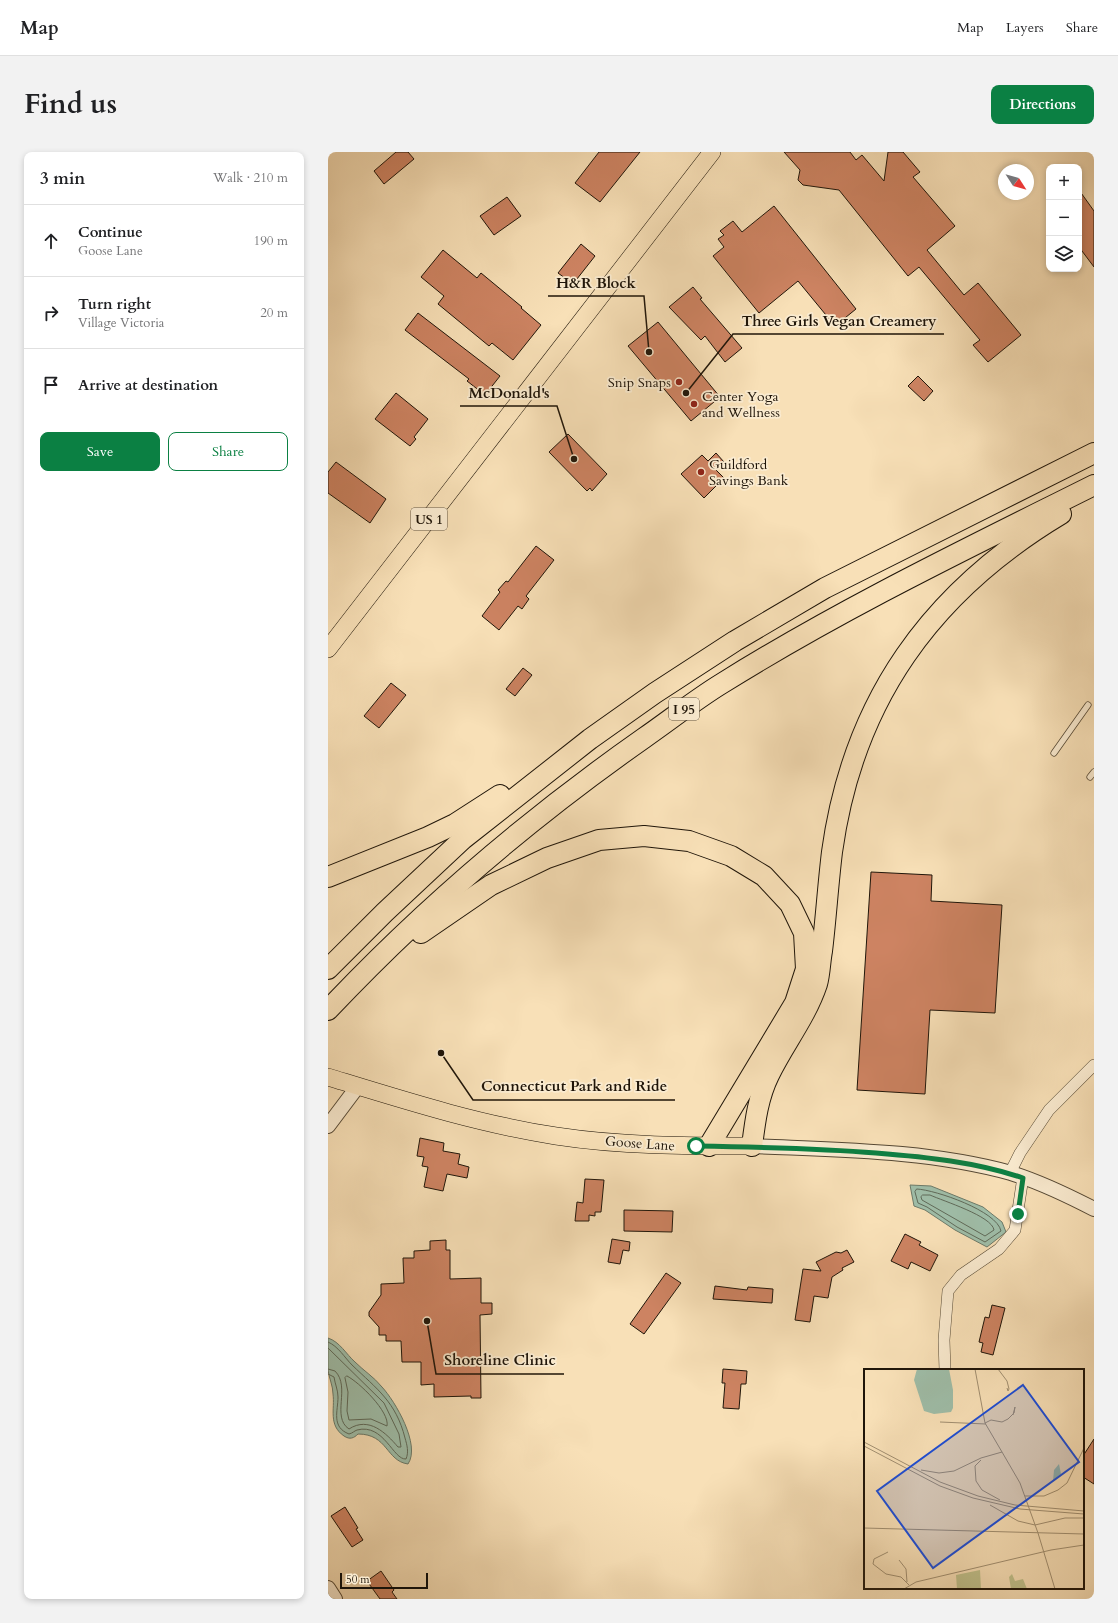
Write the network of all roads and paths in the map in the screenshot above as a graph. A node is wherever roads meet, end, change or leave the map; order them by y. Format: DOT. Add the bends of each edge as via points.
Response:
graph roads {
  1 [pos="712,152"];
  2 [pos="1094,453"];
  3 [pos="1094,485"];
  4 [pos="1094,494"];
  5 [pos="328,649"];
  6 [pos="1088,705"];
  7 [pos="590,739"];
  8 [pos="1054,753"];
  9 [pos="1094,772"];
  10 [pos="1090,777"];
  11 [pos="328,877"];
  12 [pos="328,970"];
  13 [pos="328,1010"];
  14 [pos="328,1015"];
  15 [pos="1094,1065"];
  16 [pos="328,1077"];
  17 [pos="358,1086"];
  18 [pos="328,1126"];
  19 [pos="709,1146"];
  20 [pos="752,1146"];
  21 [pos="1010,1173"];
  22 [pos="1023,1178"];
  23 [pos="1094,1209"];
  24 [pos="945,1369"];
  25 [pos="328,1588"];
  26 [pos="335,1599"];
  1 -- 5 [label="main road, US 1"];
  2 -- 7 [label="highway, I 95" via="825,588 735,641"];
  3 -- 13 [label="highway, I 95" via="853,606 720,685 582,781 525,826 405,932"];
  4 -- 20 [label="highway" via="1047,522 985,566 944,606 914,642 883,690 859,743 842,793 832,852 818,982 804,1015 768,1076 757,1111"];
  6 -- 8 [label="lane"];
  7 -- 11 [label="highway" via="455,824"];
  7 -- 12 [label="highway, I 95" via="464,839 385,912"];
  9 -- 10 [label="lane"];
  14 -- 19 [label="highway" via="429,926 491,885 547,858 600,840 644,836 689,841 724,853 764,876 790,904 804,934 806,969 795,1003"];
  15 -- 21 [label="street" via="1049,1110 1020,1152"];
  16 -- 17 [label="main road, Goose Lane"];
  17 -- 18 [label="street"];
  17 -- 19 [label="main road, Goose Lane" via="466,1118 556,1136 639,1145"];
  19 -- 20 [label="main road, Goose Lane"];
  20 -- 21 [label="street, Goose Lane" via="935,1158"];
  21 -- 22 [label="street, Goose Lane"];
  22 -- 23 [label="street, Goose Lane"];
  22 -- 24 [label="street" via="1015,1230 999,1249 961,1275 948,1291 944,1340"];
  25 -- 26 [label="street"];
}
